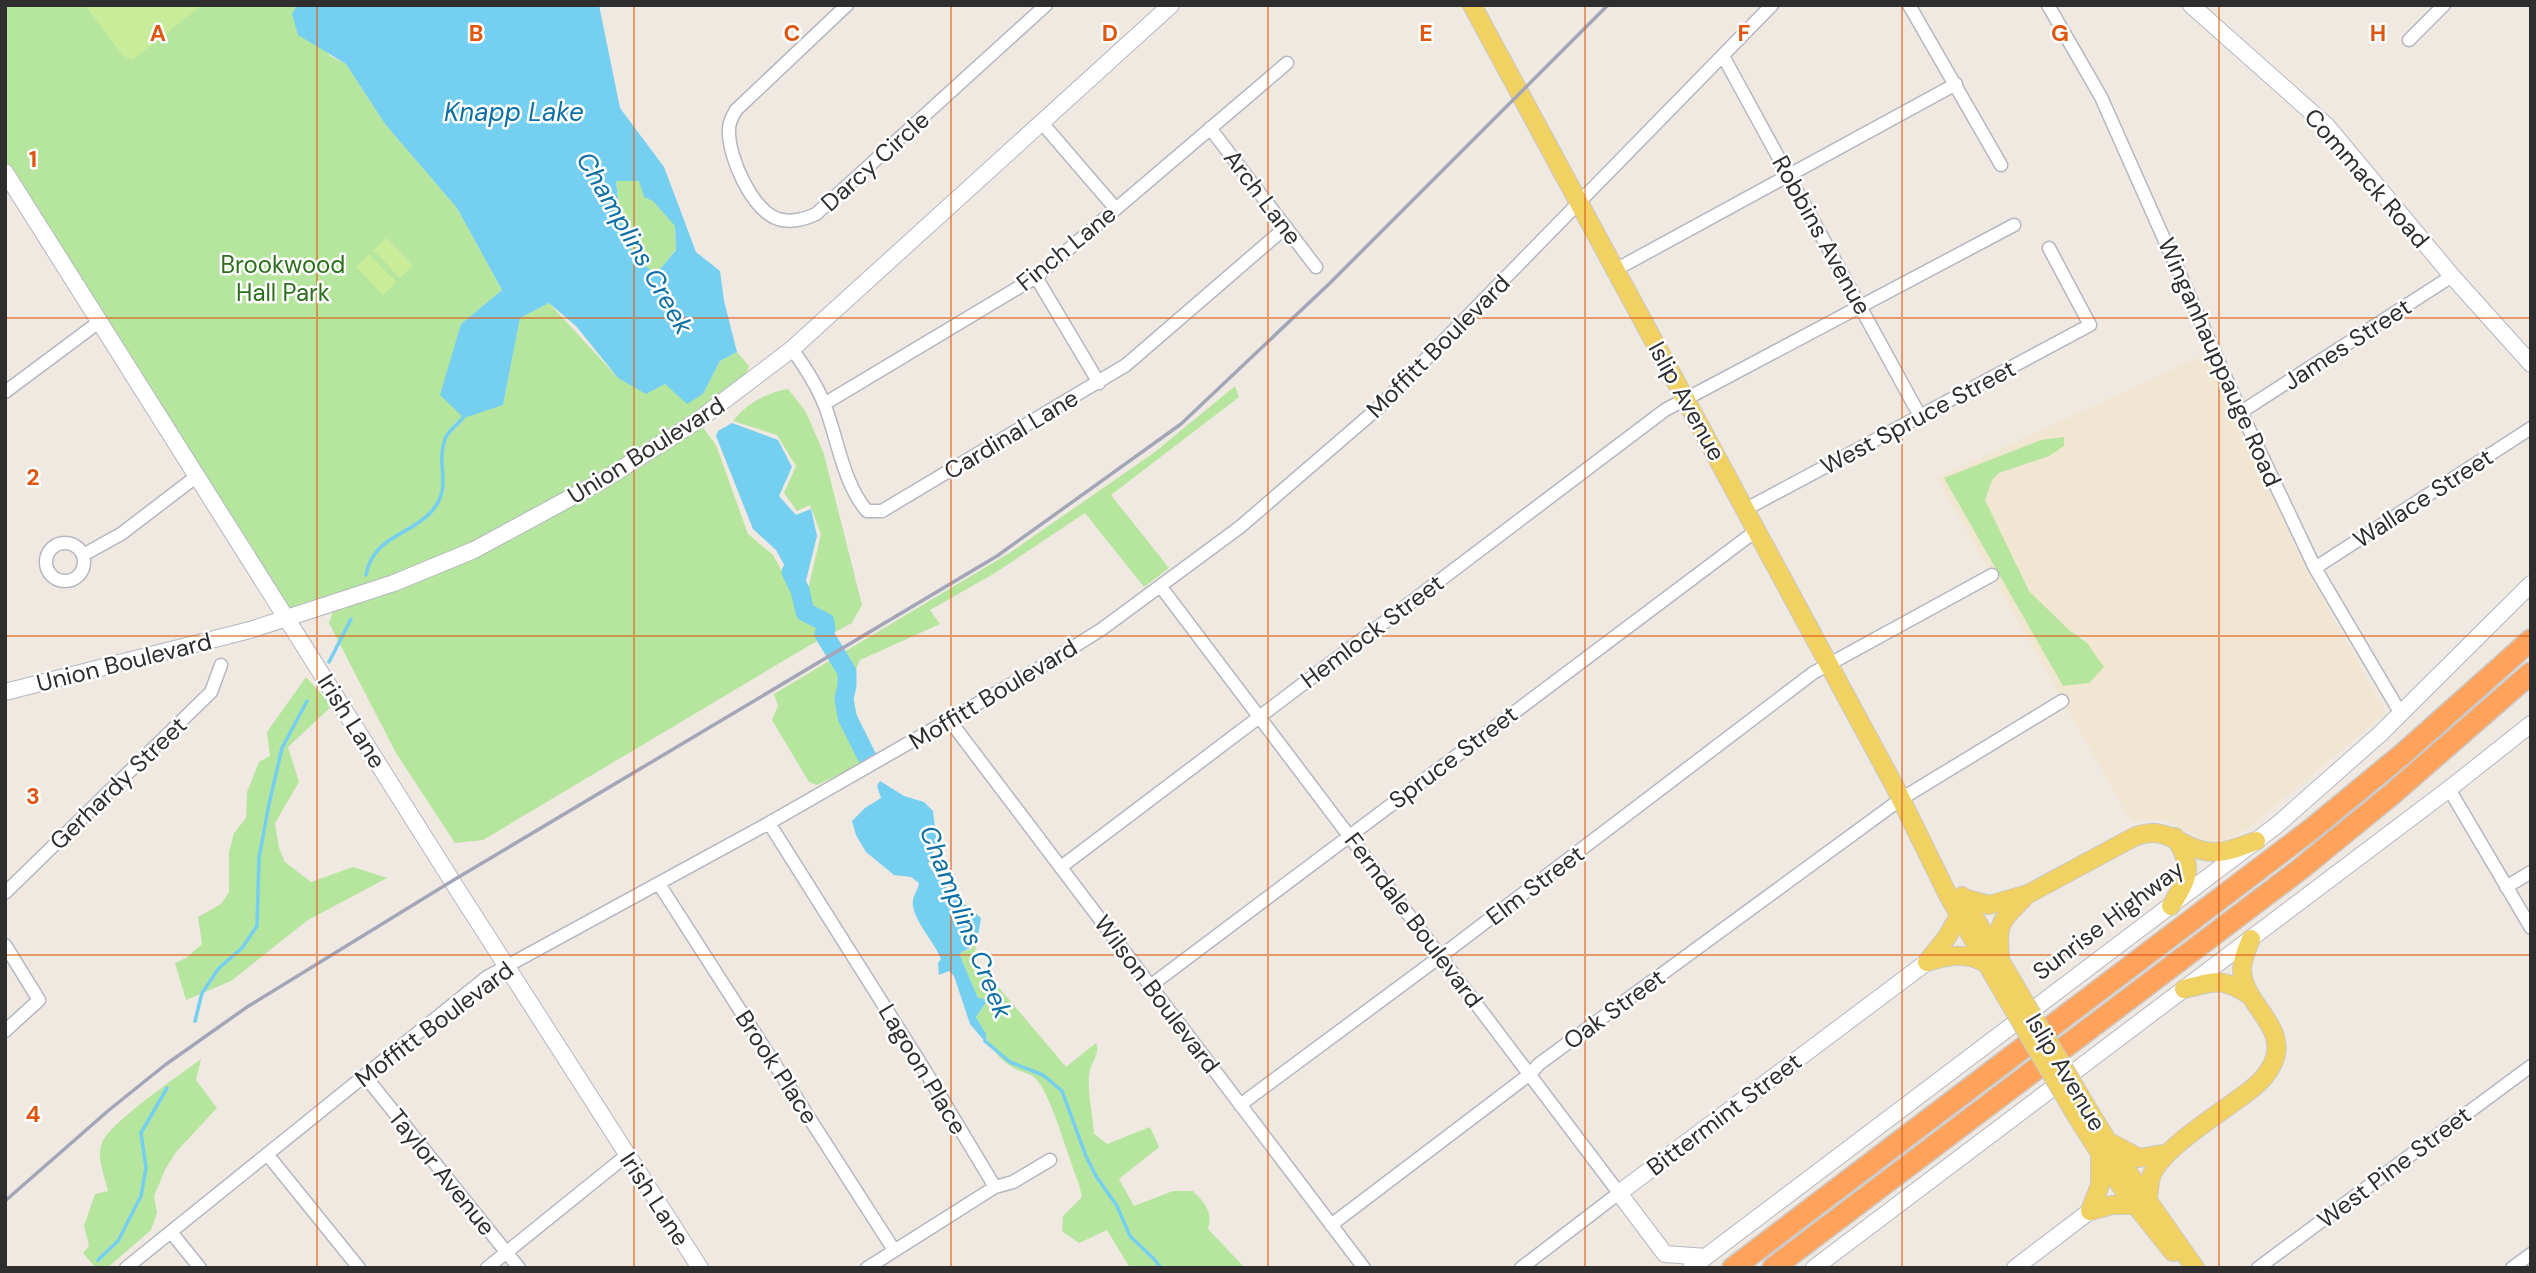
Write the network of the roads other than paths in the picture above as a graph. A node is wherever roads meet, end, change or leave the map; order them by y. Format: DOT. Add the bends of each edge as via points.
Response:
graph roads {
  1 [pos="847,5"];
  2 [pos="1046,5"];
  3 [pos="1171,5"];
  4 [pos="1472,5"];
  5 [pos="1772,5"];
  6 [pos="1909,5"];
  7 [pos="2048,5"];
  8 [pos="2191,5"];
  9 [pos="2444,5"];
  10 [pos="2409,40"];
  11 [pos="1723,56"];
  12 [pos="1287,63"];
  13 [pos="1956,84"];
  14 [pos="1042,123"];
  15 [pos="1210,128"];
  16 [pos="2001,164"];
  17 [pos="5,172"];
  18 [pos="1790,175"];
  19 [pos="1579,205"];
  20 [pos="1115,209"];
  21 [pos="2014,225"];
  22 [pos="1286,227"];
  23 [pos="2049,248"];
  24 [pos="1316,267"];
  25 [pos="1615,270"];
  26 [pos="2452,276"];
  27 [pos="1035,277"];
  28 [pos="1861,305"];
  29 [pos="99,322"];
  30 [pos="792,349"];
  31 [pos="2531,364"];
  32 [pos="1099,383"];
  33 [pos="5,392"];
  34 [pos="1686,400"];
  35 [pos="824,404"];
  36 [pos="2241,412"];
  37 [pos="1920,416"];
  38 [pos="2531,428"];
  39 [pos="197,476"];
  40 [pos="1746,509"];
  41 [pos="1757,530"];
  42 [pos="83,555"];
  43 [pos="2315,568"];
  44 [pos="1992,575"];
  45 [pos="2531,584"];
  46 [pos="1161,587"];
  47 [pos="287,618"];
  48 [pos="2531,640"];
  49 [pos="1829,664"];
  50 [pos="221,665"];
  51 [pos="2531,673"];
  52 [pos="5,692"];
  53 [pos="2062,701"];
  54 [pos="2400,714"];
  55 [pos="1261,716"];
  56 [pos="950,721"];
  57 [pos="2531,724"];
  58 [pos="2449,789"];
  59 [pos="1901,799"];
  60 [pos="769,823"];
  61 [pos="1350,835"];
  62 [pos="2175,837"];
  63 [pos="2256,841"];
  64 [pos="1061,867"];
  65 [pos="2531,872"];
  66 [pos="659,884"];
  67 [pos="2506,887"];
  68 [pos="5,893"];
  69 [pos="2028,894"];
  70 [pos="2171,906"];
  71 [pos="1961,907"];
  72 [pos="2531,928"];
  73 [pos="2251,939"];
  74 [pos="5,945"];
  75 [pos="1441,956"];
  76 [pos="1927,962"];
  77 [pos="1994,962"];
  78 [pos="506,965"];
  79 [pos="1150,986"];
  80 [pos="2184,989"];
  81 [pos="2251,996"];
  82 [pos="5,1031"];
  83 [pos="2531,1066"];
  84 [pos="1530,1074"];
  85 [pos="365,1076"];
  86 [pos="1240,1104"];
  87 [pos="2103,1148"];
  88 [pos="2168,1153"];
  89 [pos="267,1154"];
  90 [pos="626,1155"];
  91 [pos="1050,1160"];
  92 [pos="995,1187"];
  93 [pos="1619,1193"];
  94 [pos="2141,1203"];
  95 [pos="2090,1211"];
  96 [pos="1331,1225"];
  97 [pos="171,1232"];
  98 [pos="894,1250"];
  99 [pos="507,1252"];
  100 [pos="2531,1254"];
  101 [pos="1706,1257"];
  102 [pos="1665,1261"];
  103 [pos="126,1268"];
  104 [pos="200,1268"];
  105 [pos="359,1268"];
  106 [pos="487,1268"];
  107 [pos="519,1268"];
  108 [pos="700,1268"];
  109 [pos="867,1268"];
  110 [pos="1364,1268"];
  111 [pos="1521,1268"];
  112 [pos="1691,1268"];
  113 [pos="1733,1268"];
  114 [pos="1773,1268"];
  115 [pos="1814,1268"];
  116 [pos="2015,1268"];
  117 [pos="2187,1268"];
  118 [pos="2195,1268"];
  119 [pos="2258,1268"];
  120 [pos="2512,1268"];
  1 -- 2 [label="street, Darcy Circle" via="736,110 730,121 731,147 742,176 757,204 776,219 803,220 816,214"];
  3 -- 14 [label="main road, Union Boulevard"];
  4 -- 19 [label="main road, Islip Avenue"];
  5 -- 11 [label="street, Moffitt Boulevard"];
  6 -- 13 [label="street"];
  7 -- 36 [label="street, Winganhauppauge Road" via="2101,97"];
  8 -- 26 [label="main road, Commack Road" via="2327,126"];
  9 -- 10 [label="street"];
  11 -- 18 [label="street, Robbins Avenue"];
  11 -- 19 [label="street, Moffitt Boulevard"];
  12 -- 15 [label="street, Finch Lane"];
  13 -- 16 [label="street"];
  13 -- 18 [label="street"];
  14 -- 20 [label="street"];
  14 -- 30 [label="main road, Union Boulevard"];
  15 -- 20 [label="street, Finch Lane"];
  15 -- 22 [label="street, Arch Lane"];
  17 -- 29 [label="main road, Irish Lane"];
  18 -- 25 [label="street"];
  18 -- 28 [label="street, Robbins Avenue"];
  19 -- 25 [label="main road, Islip Avenue"];
  19 -- 46 [label="street, Moffitt Boulevard" via="1377,410 1240,527"];
  20 -- 27 [label="street, Finch Lane"];
  21 -- 28 [label="street, Hemlock Street"];
  22 -- 24 [label="street, Arch Lane"];
  22 -- 32 [label="street, Cardinal Lane"];
  23 -- 37 [label="street, West Spruce Street" via="2090,324"];
  25 -- 34 [label="main road, Islip Avenue"];
  26 -- 31 [label="main road, Commack Road"];
  26 -- 36 [label="street, James Street"];
  27 -- 32 [label="street"];
  27 -- 35 [label="street, Finch Lane"];
  28 -- 34 [label="street, Hemlock Street"];
  28 -- 37 [label="street, Robbins Avenue"];
  29 -- 33 [label="street"];
  29 -- 39 [label="main road, Irish Lane"];
  30 -- 35 [label="street, Cardinal Lane"];
  30 -- 47 [label="main road, Union Boulevard" via="663,445 538,516 474,550 394,583"];
  32 -- 35 [label="street, Cardinal Lane" via="882,511 867,511 856,499"];
  34 -- 40 [label="main road, Islip Avenue"];
  34 -- 55 [label="street, Hemlock Street" via="1665,410"];
  36 -- 43 [label="street, Winganhauppauge Road"];
  37 -- 40 [label="street, West Spruce Street"];
  38 -- 43 [label="street, Wallace Street"];
  39 -- 42 [label="street" via="121,534"];
  39 -- 47 [label="main road, Irish Lane"];
  40 -- 41 [label="main road, Islip Avenue"];
  41 -- 49 [label="main road, Islip Avenue"];
  41 -- 61 [label="street, Spruce Street"];
  43 -- 54 [label="street, Winganhauppauge Road"];
  44 -- 49 [label="street, Elm Street"];
  45 -- 54 [label="main road, Sunrise Highway"];
  46 -- 55 [label="street, Ferndale Boulevard"];
  46 -- 56 [label="street, Moffitt Boulevard" via="1102,629"];
  47 -- 52 [label="main road, Union Boulevard"];
  47 -- 78 [label="main road, Irish Lane"];
  48 -- 113 [label="highway" via="2302,837"];
  49 -- 59 [label="main road, Islip Avenue"];
  49 -- 75 [label="street, Elm Street"];
  50 -- 68 [label="street, Gerhardy Street" via="211,692"];
  51 -- 114 [label="highway" via="2310,862"];
  53 -- 59 [label="street, Oak Street"];
  54 -- 63 [label="main road, Sunrise Highway"];
  55 -- 61 [label="street, Ferndale Boulevard"];
  55 -- 64 [label="street, Hemlock Street"];
  56 -- 60 [label="street, Moffitt Boulevard"];
  56 -- 64 [label="street, Wilson Boulevard"];
  57 -- 58 [label="main road"];
  58 -- 67 [label="street"];
  58 -- 73 [label="main road"];
  59 -- 71 [label="main road, Islip Avenue" via="1927,836"];
  59 -- 84 [label="street, Oak Street"];
  60 -- 66 [label="street, Moffitt Boulevard"];
  60 -- 92 [label="street, Lagoon Place"];
  61 -- 75 [label="street, Ferndale Boulevard"];
  61 -- 79 [label="street, Spruce Street"];
  62 -- 63 [label="main road" via="2212,852"];
  62 -- 69 [label="main road" via="2140,835"];
  62 -- 70 [label="main road" via="2189,870"];
  63 -- 70 [label="main road, Sunrise Highway"];
  64 -- 79 [label="street, Wilson Boulevard"];
  65 -- 67 [label="street"];
  66 -- 78 [label="street, Moffitt Boulevard"];
  66 -- 98 [label="street, Brook Place"];
  67 -- 72 [label="street"];
  69 -- 71 [label="main road"];
  69 -- 77 [label="main road" via="2000,922"];
  70 -- 101 [label="main road, Sunrise Highway"];
  71 -- 76 [label="main road" via="1952,930"];
  71 -- 77 [label="main road, Islip Avenue"];
  73 -- 80 [label="main road"];
  73 -- 81 [label="main road" via="2242,972"];
  74 -- 82 [label="street" via="39,1000"];
  75 -- 84 [label="street, Ferndale Boulevard"];
  75 -- 86 [label="street, Elm Street"];
  76 -- 77 [label="main road" via="1957,954"];
  76 -- 93 [label="main road, Bittermint Street"];
  77 -- 87 [label="main road, Islip Avenue, bridge"];
  78 -- 85 [label="street, Moffitt Boulevard"];
  78 -- 90 [label="main road, Irish Lane"];
  79 -- 86 [label="street, Wilson Boulevard"];
  80 -- 81 [label="main road" via="2224,982"];
  80 -- 115 [label="main road"];
  81 -- 88 [label="main road" via="2275,1034 2273,1064 2259,1084"];
  83 -- 119 [label="street, West Pine Street"];
  84 -- 93 [label="street, Ferndale Boulevard"];
  84 -- 96 [label="street, Oak Street"];
  85 -- 89 [label="street, Moffitt Boulevard"];
  85 -- 99 [label="street, Taylor Avenue"];
  86 -- 96 [label="street, Wilson Boulevard"];
  87 -- 88 [label="main road" via="2139,1158"];
  87 -- 94 [label="main road, Islip Avenue"];
  87 -- 95 [label="main road" via="2099,1191"];
  88 -- 94 [label="main road" via="2151,1177"];
  89 -- 97 [label="street, Moffitt Boulevard"];
  89 -- 105 [label="street"];
  90 -- 99 [label="street"];
  90 -- 108 [label="main road, Irish Lane"];
  91 -- 92 [label="street"];
  92 -- 98 [label="street"];
  93 -- 102 [label="main road, Ferndale Boulevard"];
  93 -- 111 [label="street, Bittermint Street"];
  94 -- 95 [label="main road"];
  94 -- 117 [label="main road, Islip Avenue"];
  94 -- 118 [label="main road, Islip Avenue"];
  95 -- 116 [label="main road"];
  96 -- 110 [label="street, Wilson Boulevard"];
  97 -- 103 [label="street, Moffitt Boulevard"];
  97 -- 104 [label="street"];
  98 -- 109 [label="street"];
  99 -- 106 [label="street"];
  99 -- 107 [label="street, Taylor Avenue"];
  100 -- 120 [label="street"];
  101 -- 102 [label="main road"];
  101 -- 112 [label="main road, Sunrise Highway"];
}
